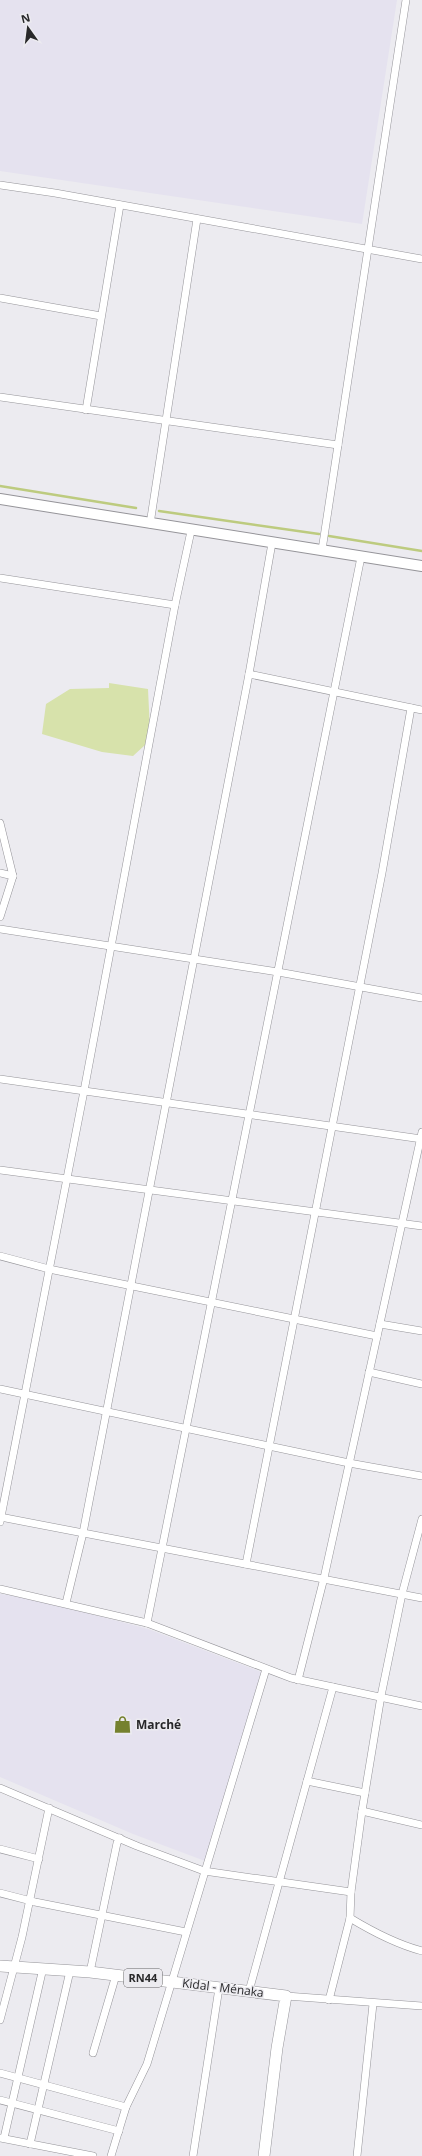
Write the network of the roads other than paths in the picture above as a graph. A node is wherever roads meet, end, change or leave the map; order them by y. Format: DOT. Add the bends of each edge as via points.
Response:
graph roads {
  1 [pos="406,0"];
  2 [pos="0,185"];
  3 [pos="120,205"];
  4 [pos="197,219"];
  5 [pos="368,250"];
  6 [pos="422,259"];
  7 [pos="0,298"];
  8 [pos="101,316"];
  9 [pos="0,397"];
  10 [pos="86,410"];
  11 [pos="165,421"];
  12 [pos="338,445"];
  13 [pos="0,499"];
  14 [pos="150,524"];
  15 [pos="191,531"];
  16 [pos="272,543"];
  17 [pos="322,550"];
  18 [pos="361,557"];
  19 [pos="422,566"];
  20 [pos="0,578"];
  21 [pos="175,605"];
  22 [pos="249,674"];
  23 [pos="335,692"];
  24 [pos="411,708"];
  25 [pos="422,710"];
  26 [pos="0,823"];
  27 [pos="0,872"];
  28 [pos="13,876"];
  29 [pos="0,917"];
  30 [pos="0,929"];
  31 [pos="111,946"];
  32 [pos="193,959"];
  33 [pos="278,972"];
  34 [pos="359,988"];
  35 [pos="422,998"];
  36 [pos="0,1079"];
  37 [pos="84,1091"];
  38 [pos="165,1103"];
  39 [pos="249,1115"];
  40 [pos="332,1127"];
  41 [pos="422,1137"];
  42 [pos="0,1170"];
  43 [pos="67,1179"];
  44 [pos="149,1190"];
  45 [pos="232,1201"];
  46 [pos="316,1212"];
  47 [pos="402,1223"];
  48 [pos="422,1226"];
  49 [pos="0,1256"];
  50 [pos="49,1268"];
  51 [pos="130,1285"];
  52 [pos="212,1302"];
  53 [pos="294,1319"];
  54 [pos="380,1324"];
  55 [pos="422,1331"];
  56 [pos="378,1336"];
  57 [pos="370,1372"];
  58 [pos="422,1384"];
  59 [pos="0,1390"];
  60 [pos="25,1394"];
  61 [pos="106,1411"];
  62 [pos="187,1428"];
  63 [pos="270,1446"];
  64 [pos="350,1463"];
  65 [pos="422,1476"];
  66 [pos="422,1518"];
  67 [pos="0,1519"];
  68 [pos="83,1533"];
  69 [pos="163,1548"];
  70 [pos="246,1564"];
  71 [pos="324,1578"];
  72 [pos="0,1589"];
  73 [pos="402,1594"];
  74 [pos="422,1598"];
  75 [pos="66,1603"];
  76 [pos="147,1623"];
  77 [pos="266,1669"];
  78 [pos="298,1680"];
  79 [pos="333,1687"];
  80 [pos="381,1696"];
  81 [pos="422,1706"];
  82 [pos="307,1781"];
  83 [pos="0,1788"];
  84 [pos="364,1793"];
  85 [pos="49,1808"];
  86 [pos="362,1811"];
  87 [pos="422,1826"];
  88 [pos="120,1838"];
  89 [pos="0,1850"];
  90 [pos="39,1859"];
  91 [pos="204,1871"];
  92 [pos="281,1881"];
  93 [pos="351,1892"];
  94 [pos="0,1893"];
  95 [pos="30,1901"];
  96 [pos="101,1914"];
  97 [pos="350,1918"];
  98 [pos="186,1932"];
  99 [pos="422,1951"];
  100 [pos="0,1966"];
  101 [pos="14,1966"];
  102 [pos="43,1968"];
  103 [pos="70,1971"];
  104 [pos="90,1972"];
  105 [pos="116,1975"];
  106 [pos="171,1982"];
  107 [pos="219,1988"];
  108 [pos="250,1991"];
  109 [pos="286,1996"];
  110 [pos="330,2000"];
  111 [pos="373,2004"];
  112 [pos="422,2006"];
  113 [pos="0,2020"];
  114 [pos="93,2053"];
  115 [pos="0,2073"];
  116 [pos="18,2078"];
  117 [pos="44,2085"];
  118 [pos="0,2100"];
  119 [pos="12,2103"];
  120 [pos="126,2107"];
  121 [pos="38,2109"];
  122 [pos="119,2131"];
  123 [pos="2,2138"];
  124 [pos="30,2144"];
  125 [pos="93,2156"];
  126 [pos="111,2156"];
  127 [pos="193,2156"];
  128 [pos="264,2156"];
  129 [pos="357,2156"];
  1 -- 5 [label="street"];
  2 -- 3 [label="street"];
  3 -- 4 [label="street"];
  3 -- 8 [label="street"];
  4 -- 5 [label="street"];
  4 -- 11 [label="street"];
  5 -- 6 [label="street"];
  5 -- 12 [label="street"];
  7 -- 8 [label="street"];
  8 -- 10 [label="street"];
  9 -- 10 [label="street"];
  10 -- 11 [label="street"];
  11 -- 12 [label="street"];
  11 -- 14 [label="street"];
  12 -- 17 [label="street"];
  13 -- 14 [label="street"];
  14 -- 15 [label="street"];
  15 -- 16 [label="street"];
  15 -- 21 [label="street"];
  16 -- 17 [label="street"];
  16 -- 22 [label="street"];
  17 -- 18 [label="street"];
  18 -- 19 [label="street"];
  18 -- 23 [label="street"];
  20 -- 21 [label="street"];
  21 -- 31 [label="street"];
  22 -- 23 [label="street"];
  22 -- 32 [label="street"];
  23 -- 24 [label="street"];
  23 -- 33 [label="street"];
  24 -- 25 [label="street"];
  24 -- 34 [label="street"];
  26 -- 28 [label="street"];
  27 -- 28 [label="street"];
  28 -- 29 [label="street"];
  30 -- 31 [label="street"];
  31 -- 32 [label="street"];
  31 -- 37 [label="street"];
  32 -- 33 [label="street"];
  32 -- 38 [label="street"];
  33 -- 34 [label="street"];
  33 -- 39 [label="street"];
  34 -- 35 [label="street"];
  34 -- 40 [label="street"];
  36 -- 37 [label="street"];
  37 -- 38 [label="street"];
  37 -- 43 [label="street"];
  38 -- 39 [label="street"];
  38 -- 44 [label="street"];
  39 -- 40 [label="street"];
  39 -- 45 [label="street"];
  40 -- 41 [label="street"];
  40 -- 46 [label="street"];
  41 -- 47 [label="street"];
  42 -- 43 [label="street"];
  43 -- 44 [label="street"];
  43 -- 50 [label="street"];
  44 -- 45 [label="street"];
  44 -- 51 [label="street"];
  45 -- 46 [label="street"];
  45 -- 52 [label="street"];
  46 -- 47 [label="street"];
  46 -- 53 [label="street"];
  47 -- 48 [label="street"];
  47 -- 54 [label="street"];
  49 -- 50 [label="street"];
  50 -- 51 [label="street"];
  50 -- 60 [label="street"];
  51 -- 52 [label="street"];
  51 -- 61 [label="street"];
  52 -- 53 [label="street"];
  52 -- 62 [label="street"];
  53 -- 56 [label="street"];
  53 -- 63 [label="street"];
  54 -- 55 [label="street"];
  54 -- 56 [label="street"];
  56 -- 57 [label="street"];
  57 -- 58 [label="street"];
  57 -- 64 [label="street"];
  59 -- 60 [label="street"];
  60 -- 61 [label="street"];
  60 -- 67 [label="street"];
  61 -- 62 [label="street"];
  61 -- 68 [label="street"];
  62 -- 63 [label="street"];
  62 -- 69 [label="street"];
  63 -- 64 [label="street"];
  63 -- 70 [label="street"];
  64 -- 65 [label="street"];
  64 -- 71 [label="street"];
  66 -- 73 [label="street"];
  67 -- 68 [label="street"];
  68 -- 69 [label="street"];
  68 -- 75 [label="street"];
  69 -- 70 [label="street"];
  69 -- 76 [label="street"];
  70 -- 71 [label="street"];
  71 -- 73 [label="street"];
  71 -- 78 [label="street"];
  72 -- 75 [label="street"];
  73 -- 74 [label="street"];
  73 -- 80 [label="street"];
  75 -- 76 [label="street"];
  76 -- 77 [label="street"];
  77 -- 78 [label="street"];
  77 -- 91 [label="street"];
  78 -- 79 [label="street"];
  79 -- 80 [label="street"];
  79 -- 82 [label="street"];
  80 -- 81 [label="street"];
  80 -- 84 [label="street"];
  82 -- 84 [label="street"];
  82 -- 92 [label="street"];
  83 -- 85 [label="street"];
  84 -- 86 [label="street"];
  85 -- 88 [label="street"];
  85 -- 90 [label="street"];
  86 -- 87 [label="street"];
  86 -- 93 [label="street"];
  88 -- 91 [label="street"];
  88 -- 96 [label="street"];
  89 -- 90 [label="street"];
  90 -- 95 [label="street"];
  91 -- 92 [label="street"];
  91 -- 98 [label="street"];
  92 -- 93 [label="street"];
  92 -- 108 [label="street"];
  93 -- 97 [label="street"];
  94 -- 95 [label="street"];
  95 -- 96 [label="street"];
  95 -- 101 [label="street"];
  96 -- 98 [label="street"];
  96 -- 104 [label="street"];
  97 -- 99 [label="street" via="395,1941"];
  97 -- 110 [label="street"];
  98 -- 106 [label="street"];
  100 -- 101 [label="main road, Kidal - Ménaka / RN44"];
  101 -- 102 [label="main road, Kidal - Ménaka / RN44"];
  101 -- 113 [label="street"];
  102 -- 103 [label="main road, Kidal - Ménaka / RN44"];
  102 -- 116 [label="street"];
  103 -- 104 [label="main road, Kidal - Ménaka / RN44"];
  103 -- 117 [label="street"];
  104 -- 105 [label="main road, Kidal - Ménaka / RN44"];
  105 -- 106 [label="main road, Kidal - Ménaka / RN44"];
  105 -- 114 [label="street"];
  106 -- 107 [label="main road, Kidal - Ménaka / RN44"];
  106 -- 120 [label="street" via="147,2064"];
  107 -- 108 [label="main road, Kidal - Ménaka / RN44"];
  107 -- 127 [label="street"];
  108 -- 109 [label="main road, Kidal - Ménaka / RN44"];
  109 -- 110 [label="street"];
  109 -- 128 [label="main road"];
  110 -- 111 [label="street"];
  111 -- 112 [label="street"];
  111 -- 129 [label="street"];
  115 -- 116 [label="street"];
  116 -- 117 [label="street"];
  116 -- 119 [label="street"];
  117 -- 120 [label="street"];
  117 -- 121 [label="street"];
  118 -- 119 [label="street"];
  119 -- 121 [label="street"];
  119 -- 123 [label="street"];
  120 -- 122 [label="street"];
  121 -- 122 [label="street"];
  121 -- 124 [label="street"];
  122 -- 126 [label="street"];
  123 -- 124 [label="street"];
  124 -- 125 [label="street"];
}
